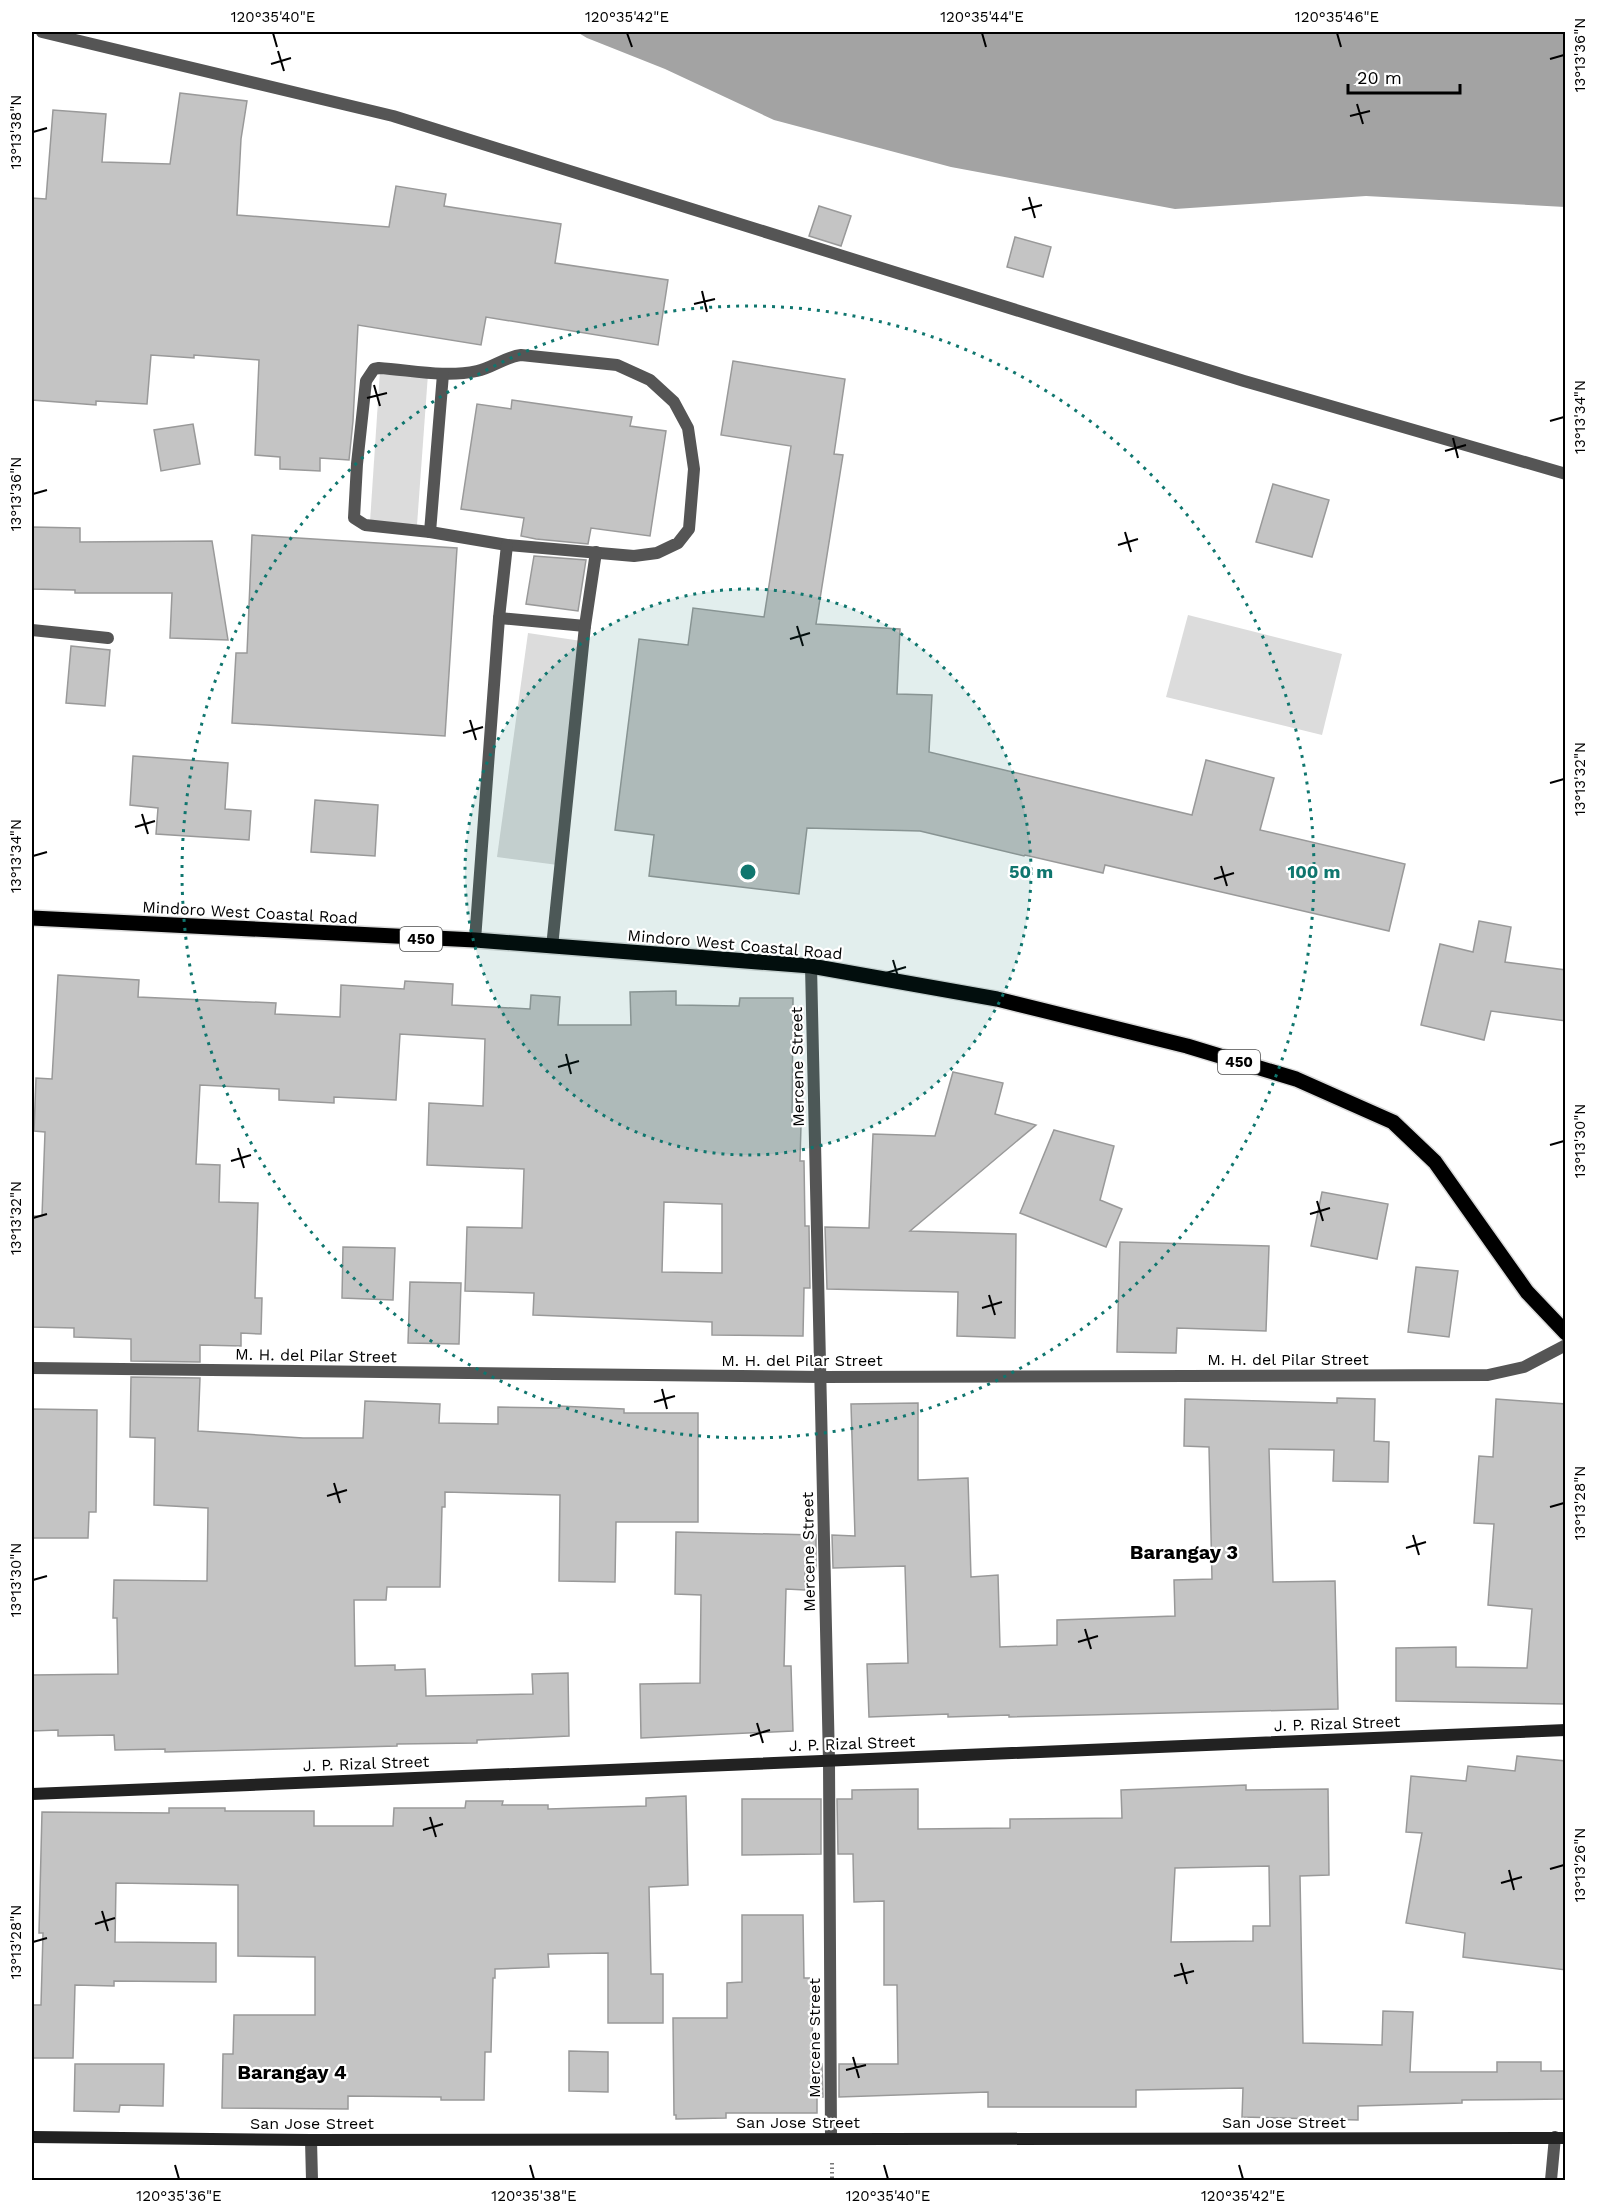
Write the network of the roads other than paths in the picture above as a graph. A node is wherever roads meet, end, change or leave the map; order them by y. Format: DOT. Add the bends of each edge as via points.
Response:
graph roads {
  1 [pos="42,32"];
  2 [pos="443,374"];
  3 [pos="1566,474"];
  4 [pos="430,532"];
  5 [pos="507,545"];
  6 [pos="596,552"];
  7 [pos="499,618"];
  8 [pos="585,626"];
  9 [pos="32,630"];
  10 [pos="108,638"];
  11 [pos="32,918"];
  12 [pos="475,940"];
  13 [pos="552,947"];
  14 [pos="811,966"];
  15 [pos="1566,1333"];
  16 [pos="1566,1345"];
  17 [pos="32,1368"];
  18 [pos="821,1377"];
  19 [pos="1566,1730"];
  20 [pos="829,1761"];
  21 [pos="32,1794"];
  22 [pos="32,2137"];
  23 [pos="1560,2137"];
  24 [pos="831,2139"];
  25 [pos="311,2140"];
  26 [pos="312,2181"];
  27 [pos="1551,2181"];
  1 -- 3 [label="street" via="393,116 1244,381"];
  2 -- 4 [label="street"];
  2 -- 4 [label="street" via="374,369 366,381 356,474 353,513 359,523"];
  2 -- 6 [label="street" via="478,371 520,355 578,360 617,365 650,380 674,402 688,428 694,469 689,529 678,543 657,553 634,556"];
  4 -- 5 [label="street"];
  5 -- 6 [label="street"];
  5 -- 7 [label="street"];
  6 -- 8 [label="street"];
  7 -- 8 [label="street"];
  7 -- 12 [label="street"];
  8 -- 13 [label="street"];
  9 -- 10 [label="street"];
  11 -- 12 [label="main road, Mindoro West Coastal Road / 450"];
  12 -- 13 [label="main road, Mindoro West Coastal Road / 450"];
  13 -- 14 [label="main road, Mindoro West Coastal Road / 450"];
  14 -- 15 [label="main road, Mindoro West Coastal Road / 450" via="997,999 1187,1046 1296,1079 1393,1122 1435,1161 1527,1292"];
  14 -- 18 [label="street, Mercene Street"];
  16 -- 18 [label="street, M. H. del Pilar Street" via="1524,1367 1488,1375"];
  17 -- 18 [label="street, M. H. del Pilar Street"];
  18 -- 20 [label="street, Mercene Street"];
  19 -- 20 [label="street, J. P. Rizal Street"];
  20 -- 21 [label="street, J. P. Rizal Street"];
  20 -- 24 [label="street, Mercene Street"];
  22 -- 25 [label="street, San Jose Street"];
  23 -- 24 [label="street, San Jose Street"];
  23 -- 27 [label="street"];
  24 -- 25 [label="street, San Jose Street"];
  25 -- 26 [label="street"];
}
